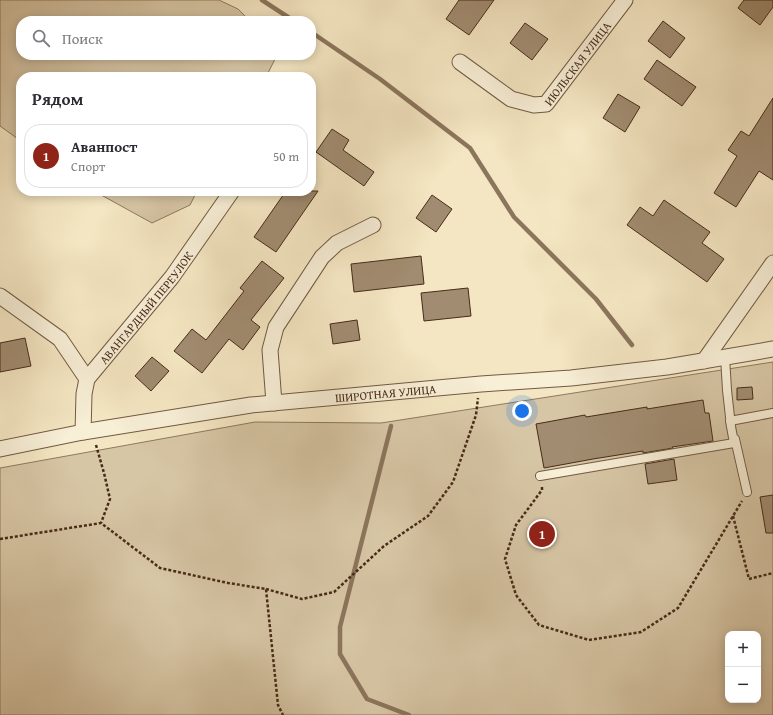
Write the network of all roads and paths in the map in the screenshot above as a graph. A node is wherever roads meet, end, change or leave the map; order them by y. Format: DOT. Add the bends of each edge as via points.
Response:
graph roads {
  1 [pos="625,0"];
  2 [pos="460,62"];
  3 [pos="229,196"];
  4 [pos="373,225"];
  5 [pos="773,263"];
  6 [pos="0,296"];
  7 [pos="773,350"];
  8 [pos="725,357"];
  9 [pos="704,361"];
  10 [pos="87,379"];
  11 [pos="481,384"];
  12 [pos="274,403"];
  13 [pos="773,413"];
  14 [pos="730,421"];
  15 [pos="87,431"];
  16 [pos="0,448"];
  17 [pos="540,476"];
  18 [pos="747,492"];
  19 [pos="733,515"];
  20 [pos="101,523"];
  21 [pos="0,539"];
  22 [pos="773,573"];
  23 [pos="266,589"];
  24 [pos="284,715"];
  1 -- 2 [label="street, ИЮЛЬСКАЯ УЛИЦА" via="546,104 534,105 512,99"];
  3 -- 10 [label="street, АВАНГАРДНЫЙ ПЕРЕУЛОК" via="172,277"];
  4 -- 12 [label="street" via="337,243 322,257 276,327 270,350"];
  5 -- 9 [label="street"];
  6 -- 10 [label="street" via="60,339"];
  7 -- 8 [label="street, ШИРОТНАЯ УЛИЦА"];
  8 -- 9 [label="street, ШИРОТНАЯ УЛИЦА"];
  8 -- 14 [label="lane"];
  9 -- 11 [label="street, ШИРОТНАЯ УЛИЦА" via="571,378"];
  10 -- 15 [label="street" via="84,394"];
  11 -- 12 [label="street, ШИРОТНАЯ УЛИЦА"];
  11 -- 23 [label="path" via="476,415 453,482 428,516 384,546 334,592 302,599"];
  12 -- 15 [label="street, ШИРОТНАЯ УЛИЦА"];
  13 -- 14 [label="lane"];
  14 -- 17 [label="lane" via="734,443"];
  14 -- 18 [label="lane"];
  15 -- 16 [label="street, ШИРОТНАЯ УЛИЦА"];
  15 -- 20 [label="path" via="104,473 110,499"];
  17 -- 19 [label="path" via="542,490 516,526 506,559 516,595 539,625 589,640 641,632 678,608"];
  18 -- 19 [label="path"];
  19 -- 22 [label="path" via="749,579"];
  20 -- 21 [label="path"];
  20 -- 23 [label="path" via="160,568"];
  23 -- 24 [label="path" via="278,705"];
}
